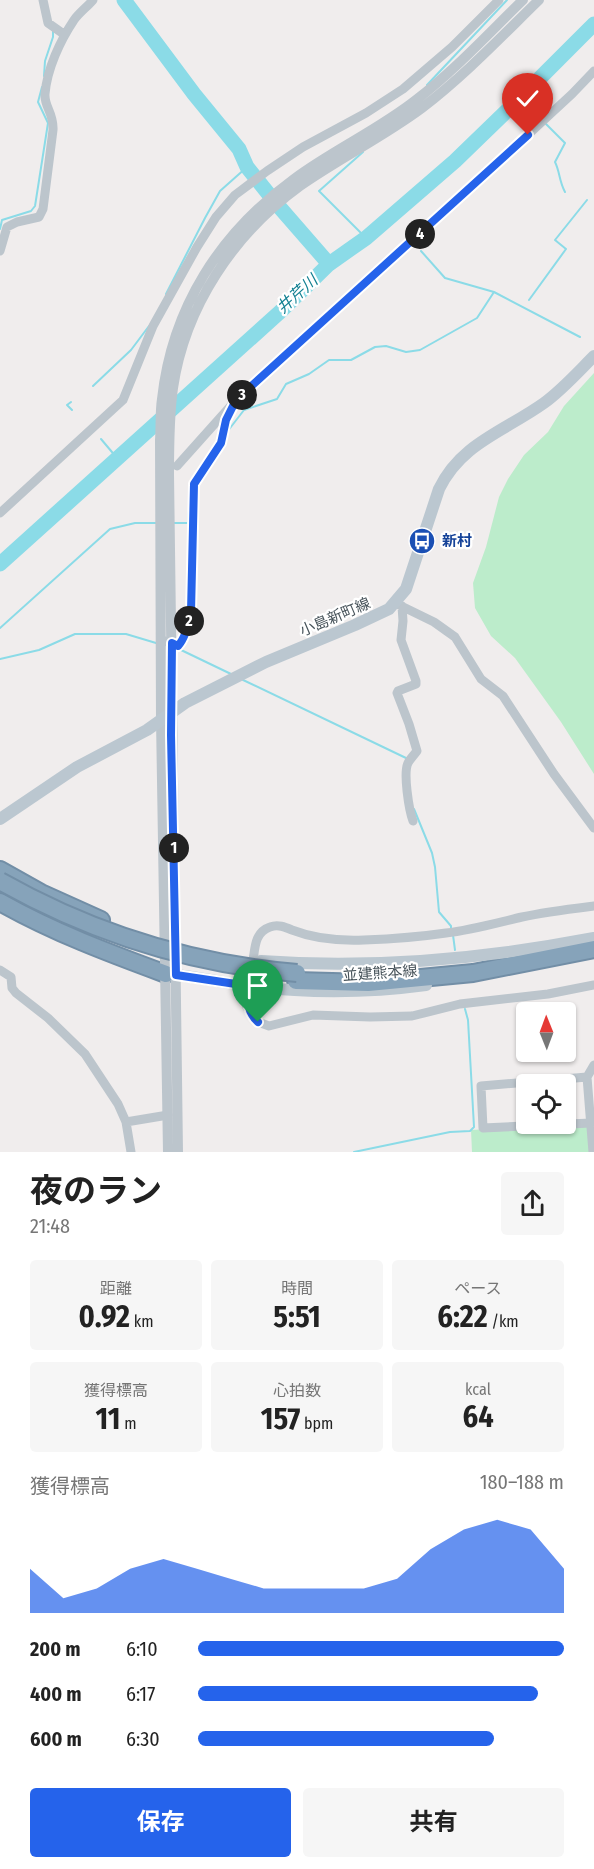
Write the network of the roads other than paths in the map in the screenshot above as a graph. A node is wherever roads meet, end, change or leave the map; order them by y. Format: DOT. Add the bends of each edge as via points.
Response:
graph roads {
  1 [pos="43,0"];
  2 [pos="93,0"];
  3 [pos="498,0"];
  4 [pos="523,0"];
  5 [pos="539,0"];
  6 [pos="65,35"];
  7 [pos="594,71"];
  8 [pos="298,182"];
  9 [pos="266,207"];
  10 [pos="0,251"];
  11 [pos="594,356"];
  12 [pos="236,400"];
  13 [pos="169,474"];
  14 [pos="0,513"];
  15 [pos="398,605"];
  16 [pos="166,642"];
  17 [pos="172,712"];
  18 [pos="161,719"];
  19 [pos="0,819"];
  20 [pos="413,821"];
  21 [pos="594,828"];
  22 [pos="0,870"];
  23 [pos="0,881"];
  24 [pos="0,890"];
  25 [pos="0,902"];
  26 [pos="594,906"];
  27 [pos="594,938"];
  28 [pos="171,943"];
  29 [pos="594,949"];
  30 [pos="528,951"];
  31 [pos="254,961"];
  32 [pos="0,970"];
  33 [pos="171,974"];
  34 [pos="297,977"];
  35 [pos="594,985"];
  36 [pos="249,986"];
  37 [pos="171,1007"];
  38 [pos="594,1065"];
  39 [pos="587,1077"];
  40 [pos="168,1115"];
  41 [pos="126,1122"];
  42 [pos="591,1123"];
  43 [pos="131,1152"];
  44 [pos="168,1152"];
  45 [pos="178,1152"];
  46 [pos="593,1152"];
  1 -- 6 [label="street" via="48,22"];
  2 -- 6 [label="street"];
  3 -- 14 [label="street" via="403,89 303,147 235,195 197,247 153,326 123,400"];
  4 -- 8 [label="street" via="417,99"];
  5 -- 8 [label="street" via="423,107 389,131"];
  6 -- 10 [label="street" via="44,96 54,118 43,209 39,217 7,227"];
  7 -- 12 [label="street"];
  8 -- 9 [label="street"];
  9 -- 13 [label="street" via="222,263 196,309 180,352 173,388"];
  9 -- 13 [label="street" via="242,223 219,250 186,307 169,357 162,399"];
  11 -- 15 [label="main road, 小島新町線" via="544,403 485,439 454,464 439,489"];
  12 -- 13 [label="street"];
  12 -- 16 [label="street" via="221,443 194,484 191,612 181,643 178,646"];
  13 -- 16 [label="street"];
  15 -- 17 [label="main road, 小島新町線" via="243,673"];
  15 -- 20 [label="street" via="403,621 401,640 416,681 397,693 417,751 407,764 408,805"];
  15 -- 21 [label="street" via="455,637 481,679 502,696"];
  16 -- 17 [label="street"];
  16 -- 18 [label="street"];
  17 -- 18 [label="main road, 小島新町線"];
  17 -- 28 [label="street"];
  18 -- 19 [label="main road, 小島新町線" via="77,767"];
  18 -- 28 [label="street"];
  22 -- 28 [label="highway" via="72,908"];
  23 -- 34 [label="highway, bridge" via="77,920 135,941"];
  24 -- 34 [label="highway" via="54,919 134,950 210,969"];
  25 -- 33 [label="highway" via="83,943"];
  26 -- 31 [label="street" via="407,938 325,939 272,926 258,936"];
  27 -- 30 [label="main road, 並建熊本線"];
  28 -- 31 [label="main road, 並建熊本線"];
  28 -- 33 [label="street"];
  29 -- 34 [label="highway" via="473,973 369,983"];
  29 -- 36 [label="main road, 並建熊本線" via="490,976 410,987 361,992"];
  30 -- 31 [label="main road, 並建熊本線" via="351,965"];
  30 -- 34 [label="highway" via="402,973"];
  32 -- 41 [label="street" via="11,977 16,993 85,1054"];
  33 -- 36 [label="main road, 並建熊本線"];
  33 -- 37 [label="street"];
  35 -- 36 [label="street" via="460,1004 412,1016 313,1015 269,1026 258,1022 247,1007"];
  37 -- 40 [label="street"];
  37 -- 45 [label="street"];
  38 -- 39 [label="street"];
  39 -- 42 [label="street"];
  39 -- 42 [label="street" via="481,1086 483,1128"];
  40 -- 41 [label="street"];
  40 -- 44 [label="street"];
  41 -- 43 [label="street"];
  42 -- 46 [label="street"];
}
